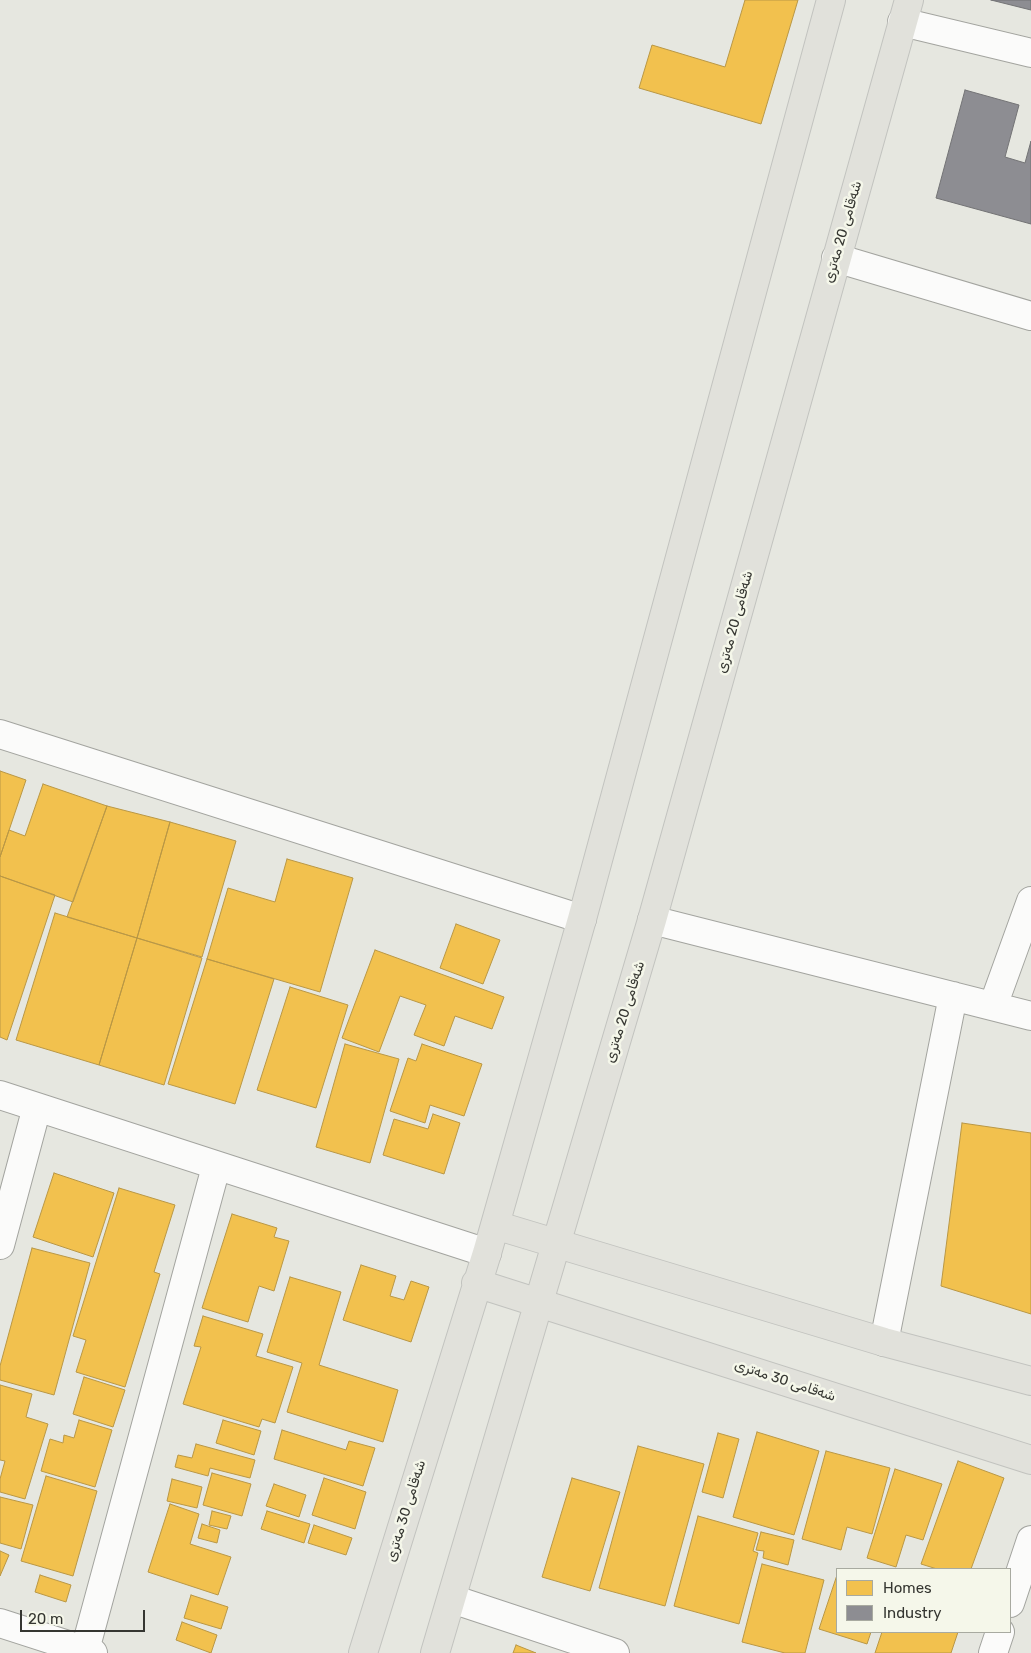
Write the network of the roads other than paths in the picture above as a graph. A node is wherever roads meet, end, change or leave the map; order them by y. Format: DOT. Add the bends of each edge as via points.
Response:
graph roads {
  1 [pos="831,0"];
  2 [pos="906,11"];
  3 [pos="1031,53"];
  4 [pos="836,258"];
  5 [pos="1031,316"];
  6 [pos="0,734"];
  7 [pos="1031,901"];
  8 [pos="582,918"];
  9 [pos="652,920"];
  10 [pos="953,996"];
  11 [pos="993,1006"];
  12 [pos="1031,1016"];
  13 [pos="0,1095"];
  14 [pos="36,1107"];
  15 [pos="216,1167"];
  16 [pos="495,1225"];
  17 [pos="556,1243"];
  18 [pos="0,1245"];
  19 [pos="487,1253"];
  20 [pos="476,1283"];
  21 [pos="538,1302"];
  22 [pos="884,1342"];
  23 [pos="1031,1382"];
  24 [pos="1031,1460"];
  25 [pos="1031,1540"];
  26 [pos="452,1599"];
  27 [pos="1011,1600"];
  28 [pos="0,1623"];
  29 [pos="1000,1633"];
  30 [pos="89,1652"];
  31 [pos="363,1653"];
  32 [pos="435,1653"];
  33 [pos="615,1653"];
  34 [pos="993,1653"];
  1 -- 8 [label="main road"];
  2 -- 3 [label="street"];
  2 -- 4 [label="main road, شەقامی 20 مەتری"];
  4 -- 5 [label="street"];
  4 -- 9 [label="main road, شەقامی 20 مەتری"];
  6 -- 8 [label="street"];
  7 -- 11 [label="street"];
  8 -- 16 [label="main road"];
  9 -- 10 [label="street"];
  9 -- 17 [label="main road, شەقامی 20 مەتری"];
  10 -- 11 [label="street"];
  10 -- 22 [label="street"];
  11 -- 12 [label="street"];
  13 -- 14 [label="street"];
  14 -- 15 [label="street"];
  14 -- 18 [label="street"];
  15 -- 19 [label="street"];
  15 -- 30 [label="street"];
  16 -- 17 [label="main road"];
  16 -- 19 [label="main road, شەقامی 30 مەتری"];
  17 -- 21 [label="main road"];
  17 -- 22 [label="main road"];
  19 -- 20 [label="main road, شەقامی 30 مەتری"];
  20 -- 21 [label="main road, شەقامی 30 مەتری"];
  20 -- 31 [label="main road, شەقامی 30 مەتری"];
  21 -- 24 [label="main road, شەقامی 30 مەتری"];
  21 -- 26 [label="main road"];
  22 -- 23 [label="main road"];
  25 -- 27 [label="street"];
  26 -- 32 [label="main road"];
  26 -- 33 [label="street"];
  28 -- 30 [label="street"];
  29 -- 34 [label="street"];
}
